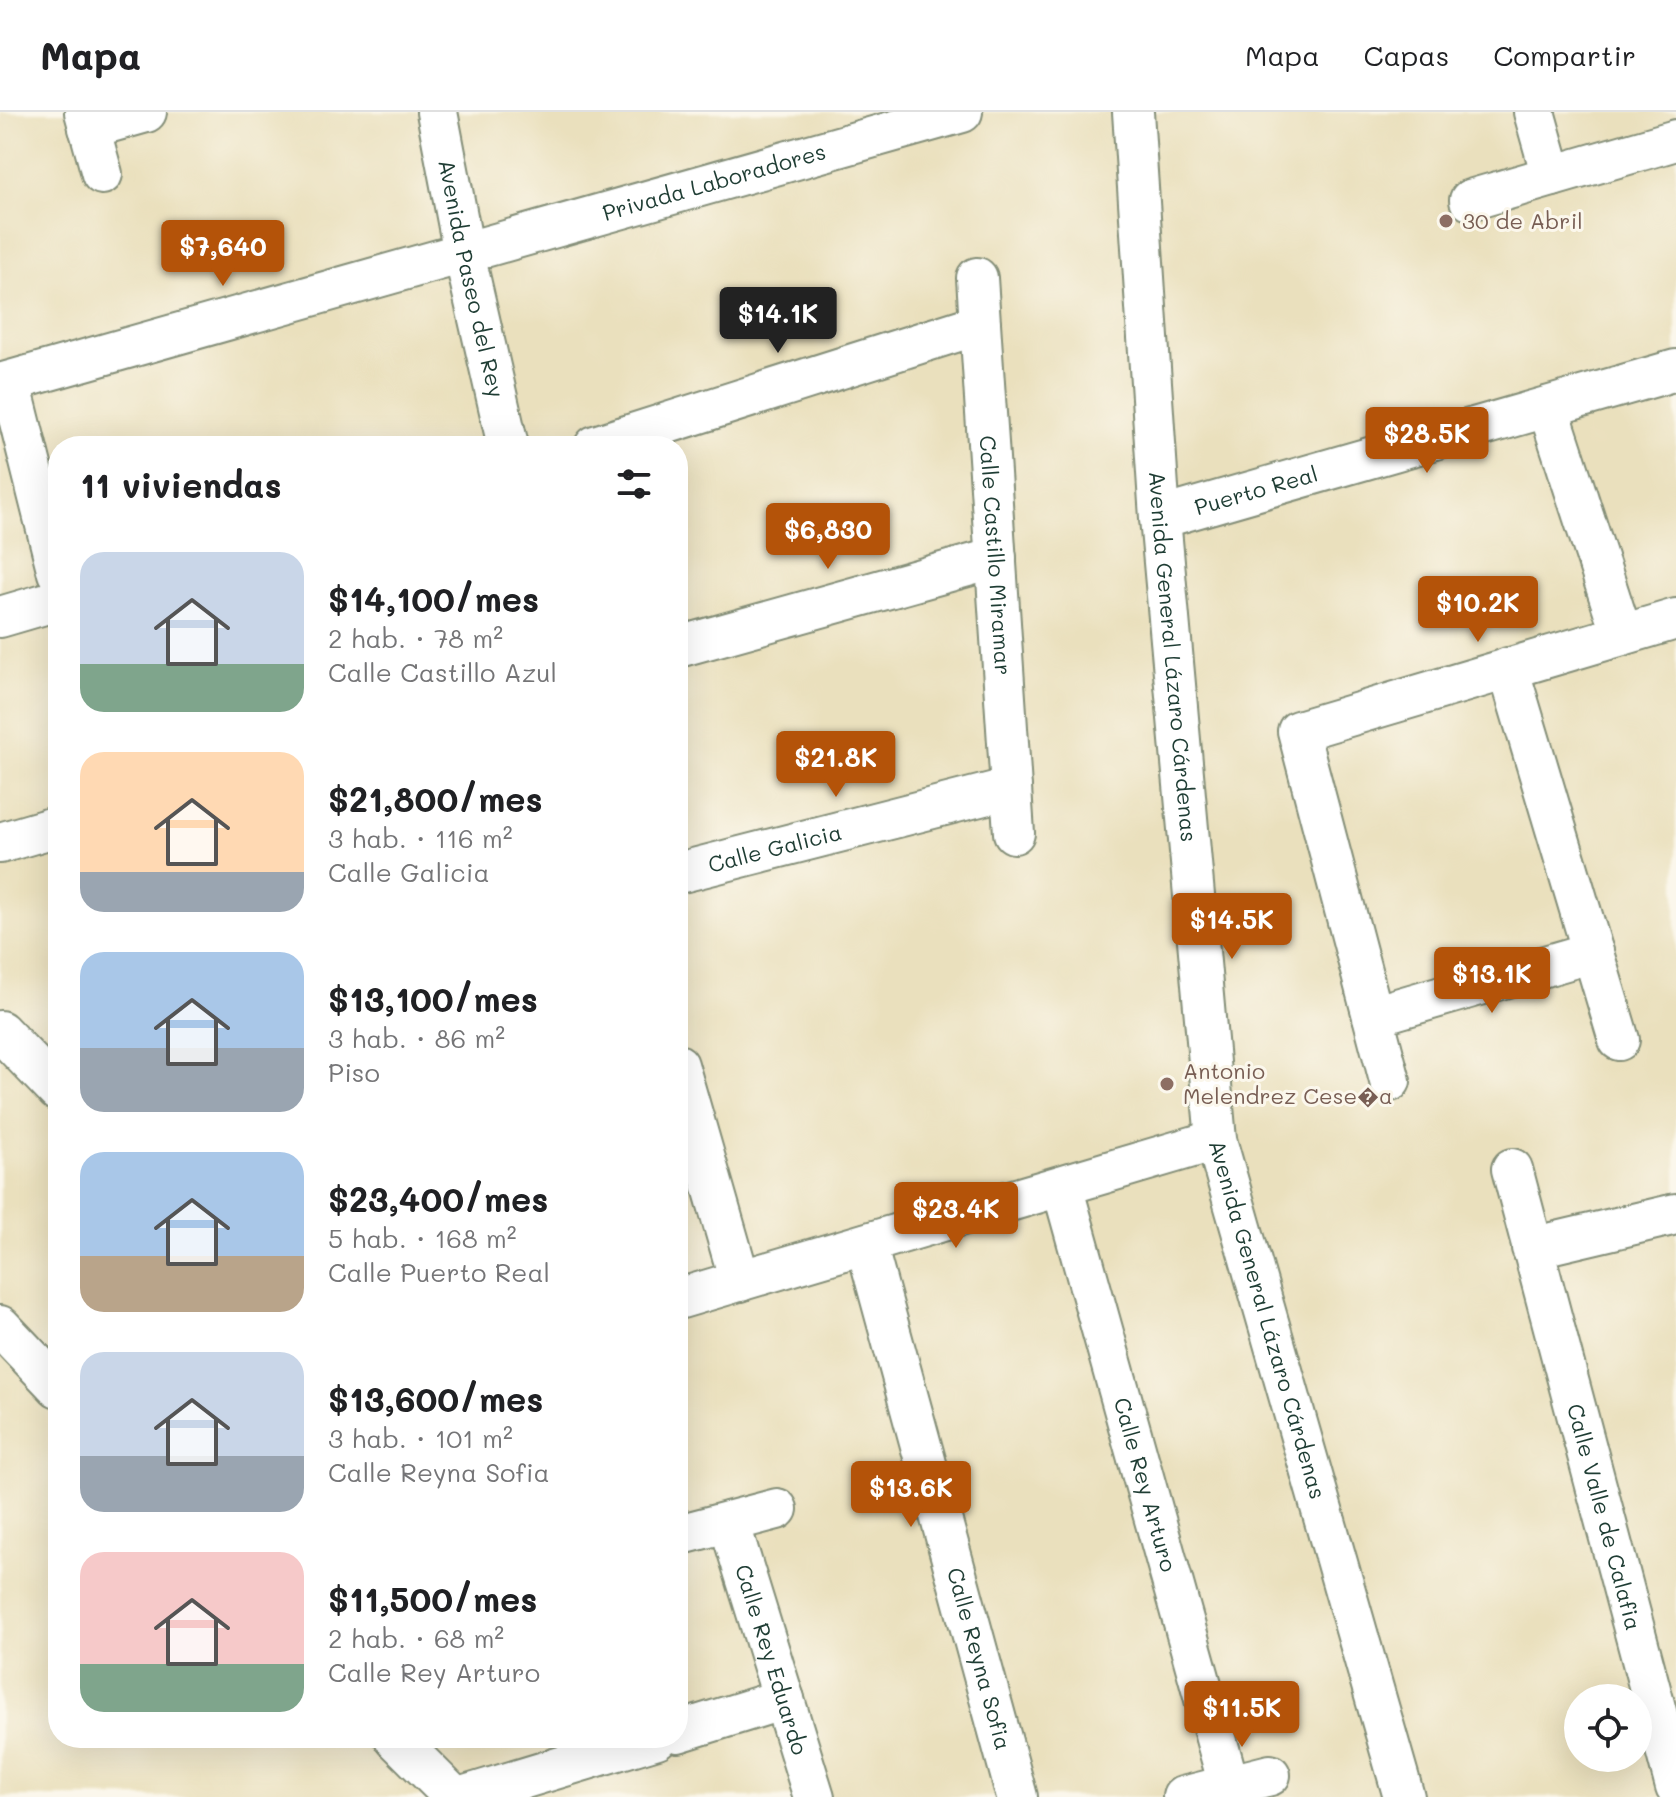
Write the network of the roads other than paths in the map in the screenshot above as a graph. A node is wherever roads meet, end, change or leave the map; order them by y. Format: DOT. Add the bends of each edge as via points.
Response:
graph roads {
  1 [pos="146,112"];
  2 [pos="437,112"];
  3 [pos="962,112"];
  4 [pos="1133,112"];
  5 [pos="1534,112"];
  6 [pos="87,120"];
  7 [pos="1676,140"];
  8 [pos="102,174"];
  9 [pos="1552,176"];
  10 [pos="1470,200"];
  11 [pos="464,253"];
  12 [pos="977,278"];
  13 [pos="980,324"];
  14 [pos="1676,370"];
  15 [pos="5,383"];
  16 [pos="1548,407"];
  17 [pos="506,436"];
  18 [pos="627,436"];
  19 [pos="1160,518"];
  20 [pos="48,537"];
  21 [pos="996,558"];
  22 [pos="48,603"];
  23 [pos="0,617"];
  24 [pos="1676,619"];
  25 [pos="1622,635"];
  26 [pos="688,644"];
  27 [pos="1508,668"];
  28 [pos="1011,788"];
  29 [pos="48,829"];
  30 [pos="1014,833"];
  31 [pos="0,843"];
  32 [pos="688,870"];
  33 [pos="1593,952"];
  34 [pos="1373,1016"];
  35 [pos="1619,1040"];
  36 [pos="27,1045"];
  37 [pos="48,1076"];
  38 [pos="1390,1081"];
  39 [pos="688,1103"];
  40 [pos="1216,1140"];
  41 [pos="1512,1169"];
  42 [pos="1062,1186"];
  43 [pos="1676,1214"];
  44 [pos="866,1244"];
  45 [pos="1532,1248"];
  46 [pos="740,1281"];
  47 [pos="688,1296"];
  48 [pos="0,1326"];
  49 [pos="48,1376"];
  50 [pos="777,1509"];
  51 [pos="729,1522"];
  52 [pos="688,1532"];
  53 [pos="784,1699"];
  54 [pos="688,1729"];
  55 [pos="405,1748"];
  56 [pos="624,1748"];
  57 [pos="1270,1775"];
  58 [pos="1229,1785"];
  59 [pos="1676,1787"];
  60 [pos="454,1797"];
  61 [pos="462,1797"];
  62 [pos="814,1797"];
  63 [pos="1017,1797"];
  64 [pos="1183,1797"];
  65 [pos="1404,1797"];
  1 -- 6 [label="street"];
  2 -- 11 [label="street, Avenida Paseo del Rey"];
  3 -- 11 [label="street, Privada Laboradores"];
  4 -- 19 [label="street, Avenida General Lázaro Cárdenas"];
  5 -- 9 [label="street"];
  6 -- 8 [label="street"];
  7 -- 9 [label="street"];
  9 -- 10 [label="street"];
  11 -- 15 [label="street, Privada Laboradores"];
  11 -- 17 [label="street, Avenida Paseo del Rey"];
  12 -- 13 [label="street, Calle Castillo Miramar"];
  13 -- 18 [label="street"];
  13 -- 21 [label="street, Calle Castillo Miramar"];
  14 -- 16 [label="street, Puerto Real"];
  15 -- 20 [label="street"];
  16 -- 19 [label="street, Puerto Real"];
  16 -- 25 [label="street"];
  19 -- 40 [label="street, Avenida General Lázaro Cárdenas"];
  21 -- 26 [label="street"];
  21 -- 28 [label="street, Calle Castillo Miramar"];
  22 -- 23 [label="street"];
  24 -- 25 [label="street"];
  25 -- 27 [label="street"];
  27 -- 33 [label="street"];
  27 -- 34 [label="street" via="1298,731"];
  28 -- 30 [label="street, Calle Castillo Miramar"];
  28 -- 32 [label="street, Calle Galicia"];
  29 -- 31 [label="street"];
  33 -- 34 [label="street"];
  33 -- 35 [label="street"];
  34 -- 38 [label="street"];
  36 -- 37 [label="street"];
  39 -- 46 [label="street"];
  40 -- 42 [label="street"];
  40 -- 65 [label="street, Avenida General Lázaro Cárdenas"];
  41 -- 45 [label="street, Calle Valle de Calafia"];
  42 -- 44 [label="street"];
  42 -- 58 [label="street, Calle Rey Arturo"];
  43 -- 45 [label="street"];
  44 -- 46 [label="street"];
  44 -- 63 [label="street, Calle Reyna Sofia"];
  45 -- 59 [label="street, Calle Valle de Calafia"];
  46 -- 47 [label="street"];
  48 -- 49 [label="street"];
  50 -- 51 [label="street"];
  51 -- 52 [label="street"];
  51 -- 53 [label="street, Calle Rey Eduardo"];
  53 -- 54 [label="street"];
  53 -- 62 [label="street, Calle Rey Eduardo"];
  55 -- 60 [label="street"];
  56 -- 61 [label="street"];
  57 -- 58 [label="street"];
  58 -- 64 [label="street"];
}
